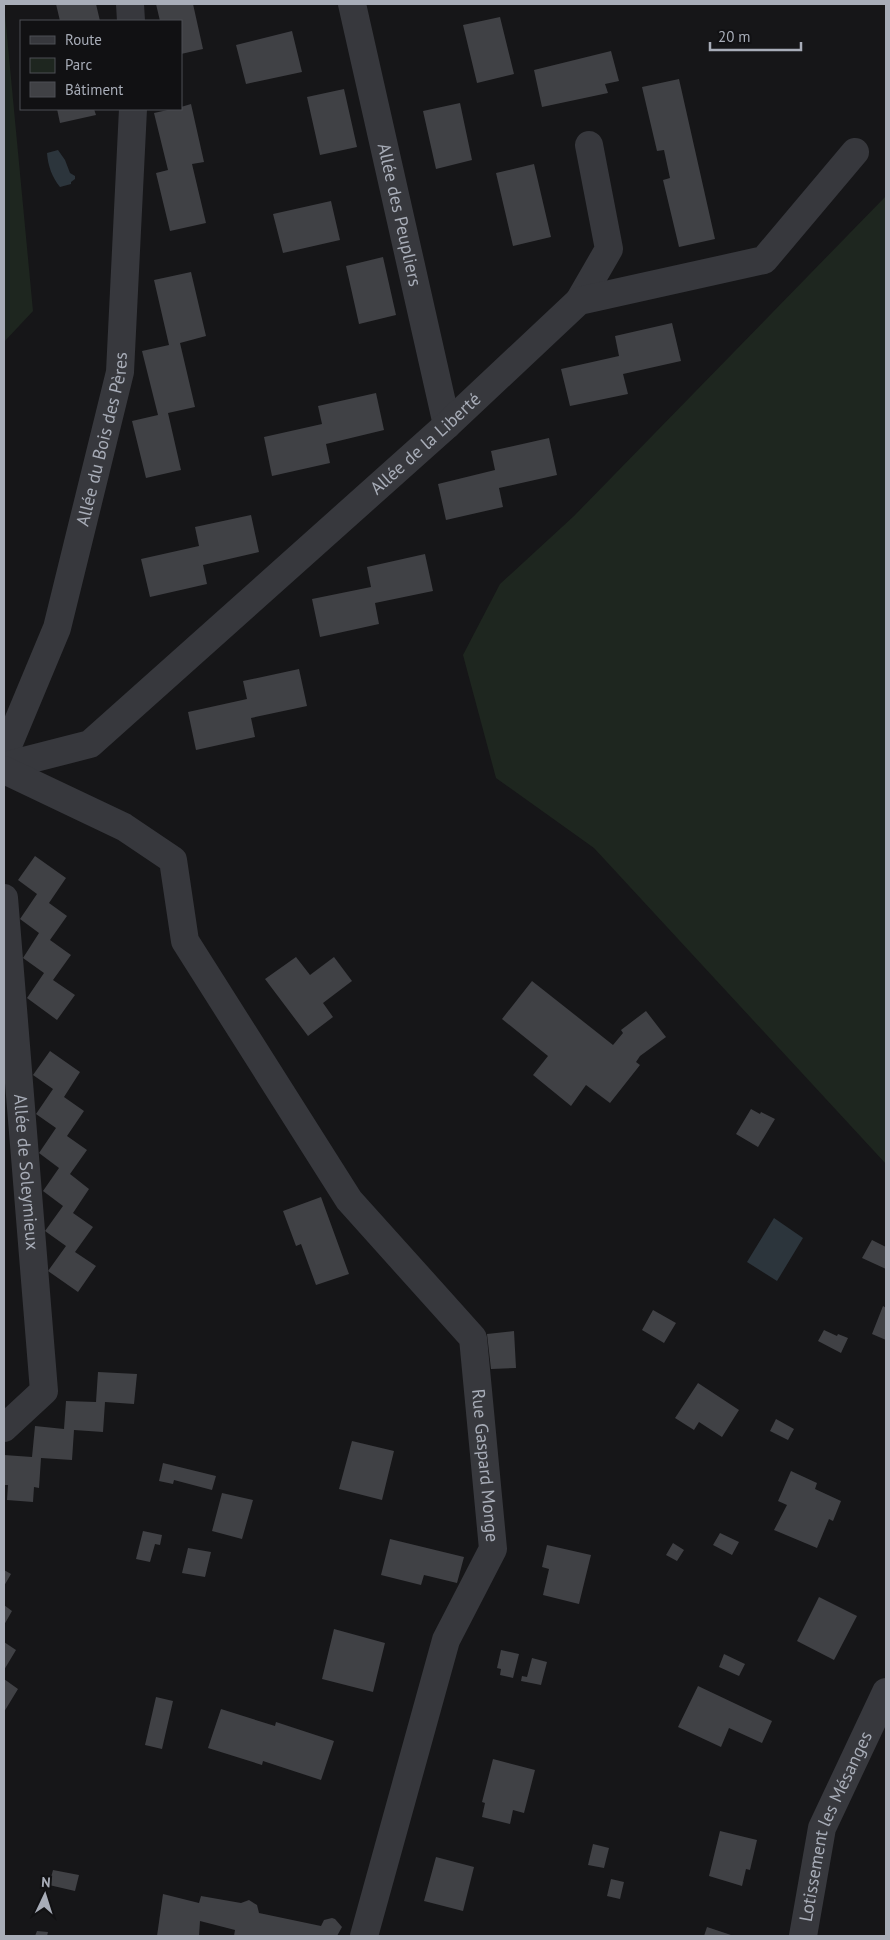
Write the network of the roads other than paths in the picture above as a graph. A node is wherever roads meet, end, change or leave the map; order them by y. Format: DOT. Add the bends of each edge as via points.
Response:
graph roads {
  1 [pos="130,4"];
  2 [pos="352,4"];
  3 [pos="131,20"];
  4 [pos="133,110"];
  5 [pos="589,144"];
  6 [pos="854,152"];
  7 [pos="579,301"];
  8 [pos="447,426"];
  9 [pos="4,755"];
  10 [pos="4,768"];
  11 [pos="4,898"];
  12 [pos="4,1428"];
  13 [pos="886,1692"];
  14 [pos="364,1936"];
  15 [pos="804,1936"];
  1 -- 3 [label="street"];
  2 -- 8 [label="street, Allée des Peupliers"];
  4 -- 9 [label="street, Allée du Bois des Pères" via="120,372 57,628"];
  5 -- 7 [label="street" via="609,249"];
  6 -- 7 [label="street" via="764,260"];
  7 -- 8 [label="street, Allée de la Liberté"];
  8 -- 10 [label="street, Allée de la Liberté" via="90,744"];
  10 -- 14 [label="street, Rue Gaspard Monge" via="124,826 173,860 185,941 349,1200 473,1338 493,1549 446,1640"];
  11 -- 12 [label="street, Allée de Soleymieux" via="44,1391"];
  13 -- 15 [label="street, Lotissement les Mésanges" via="822,1828"];
}
